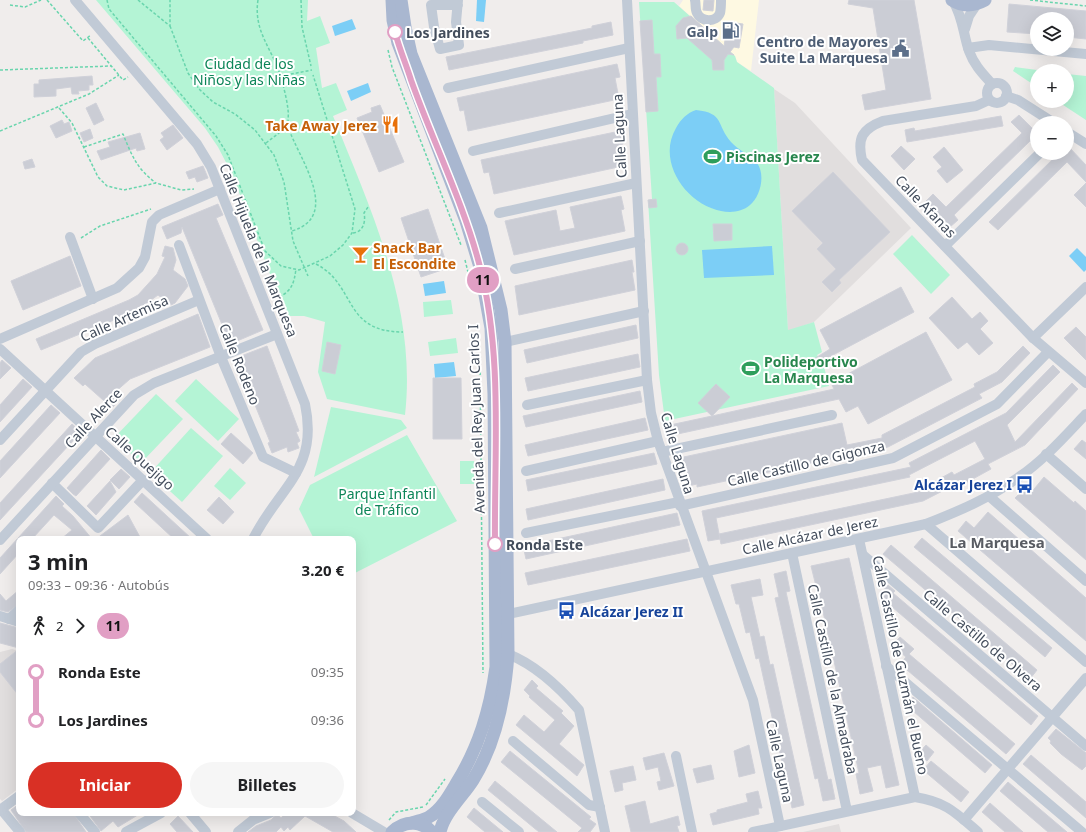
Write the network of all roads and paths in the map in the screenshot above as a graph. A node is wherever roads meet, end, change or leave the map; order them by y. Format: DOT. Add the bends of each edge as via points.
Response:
graph roads {
  1 [pos="41,0"];
  2 [pos="47,0"];
  3 [pos="75,0"];
  4 [pos="108,0"];
  5 [pos="138,0"];
  6 [pos="170,0"];
  7 [pos="258,0"];
  8 [pos="301,0"];
  9 [pos="392,0"];
  10 [pos="401,0"];
  11 [pos="627,0"];
  12 [pos="695,0"];
  13 [pos="721,0"];
  14 [pos="1030,0"];
  15 [pos="953,1"];
  16 [pos="458,2"];
  17 [pos="981,2"];
  18 [pos="10,5"];
  19 [pos="1086,6"];
  20 [pos="170,26"];
  21 [pos="99,28"];
  22 [pos="964,31"];
  23 [pos="88,37"];
  24 [pos="387,46"];
  25 [pos="629,48"];
  26 [pos="968,48"];
  27 [pos="1086,54"];
  28 [pos="111,66"];
  29 [pos="311,66"];
  30 [pos="0,70"];
  31 [pos="312,70"];
  32 [pos="136,72"];
  33 [pos="119,75"];
  34 [pos="312,75"];
  35 [pos="281,76"];
  36 [pos="992,84"];
  37 [pos="448,88"];
  38 [pos="1006,96"];
  39 [pos="989,100"];
  40 [pos="59,108"];
  41 [pos="632,114"];
  42 [pos="1043,116"];
  43 [pos="288,126"];
  44 [pos="0,131"];
  45 [pos="1074,136"];
  46 [pos="266,142"];
  47 [pos="1086,144"];
  48 [pos="84,147"];
  49 [pos="473,151"];
  50 [pos="1033,160"];
  51 [pos="156,183"];
  52 [pos="636,183"];
  53 [pos="220,189"];
  54 [pos="185,194"];
  55 [pos="368,207"];
  56 [pos="152,209"];
  57 [pos="499,213"];
  58 [pos="291,231"];
  59 [pos="352,233"];
  60 [pos="71,240"];
  61 [pos="640,240"];
  62 [pos="179,245"];
  63 [pos="461,246"];
  64 [pos="944,246"];
  65 [pos="464,253"];
  66 [pos="315,264"];
  67 [pos="303,268"];
  68 [pos="296,269"];
  69 [pos="515,269"];
  70 [pos="308,276"];
  71 [pos="471,283"];
  72 [pos="1086,287"];
  73 [pos="279,297"];
  74 [pos="94,299"];
  75 [pos="199,300"];
  76 [pos="644,311"];
  77 [pos="403,332"];
  78 [pos="277,334"];
  79 [pos="1033,338"];
  80 [pos="0,340"];
  81 [pos="505,342"];
  82 [pos="0,349"];
  83 [pos="480,352"];
  84 [pos="1048,352"];
  85 [pos="221,357"];
  86 [pos="647,380"];
  87 [pos="1086,383"];
  88 [pos="46,391"];
  89 [pos="527,405"];
  90 [pos="1086,414"];
  91 [pos="832,415"];
  92 [pos="95,437"];
  93 [pos="0,440"];
  94 [pos="658,441"];
  95 [pos="662,452"];
  96 [pos="1046,454"];
  97 [pos="526,471"];
  98 [pos="296,473"];
  99 [pos="143,480"];
  100 [pos="52,483"];
  101 [pos="1086,489"];
  102 [pos="989,496"];
  103 [pos="680,504"];
  104 [pos="926,524"];
  105 [pos="526,533"];
  106 [pos="204,536"];
  107 [pos="255,536"];
  108 [pos="859,539"];
  109 [pos="0,540"];
  110 [pos="792,553"];
  111 [pos="862,555"];
  112 [pos="706,572"];
  113 [pos="1086,581"];
  114 [pos="16,612"];
  115 [pos="508,614"];
  116 [pos="4,618"];
  117 [pos="16,621"];
  118 [pos="508,654"];
  119 [pos="1086,662"];
  120 [pos="886,666"];
  121 [pos="483,676"];
  122 [pos="1086,678"];
  123 [pos="1052,718"];
  124 [pos="513,741"];
  125 [pos="1086,746"];
  126 [pos="676,756"];
  127 [pos="1008,769"];
  128 [pos="448,776"];
  129 [pos="915,797"];
  130 [pos="16,798"];
  131 [pos="482,802"];
  132 [pos="600,807"];
  133 [pos="1,809"];
  134 [pos="848,811"];
  135 [pos="356,815"];
  136 [pos="82,816"];
  137 [pos="156,816"];
  138 [pos="193,816"];
  139 [pos="263,816"];
  140 [pos="964,820"];
  141 [pos="412,823"];
  142 [pos="780,826"];
  143 [pos="133,831"];
  144 [pos="20,832"];
  145 [pos="95,832"];
  146 [pos="206,832"];
  147 [pos="238,832"];
  148 [pos="383,832"];
  149 [pos="392,832"];
  150 [pos="432,832"];
  151 [pos="440,832"];
  152 [pos="519,832"];
  153 [pos="605,832"];
  154 [pos="692,832"];
  155 [pos="752,832"];
  156 [pos="978,832"];
  157 [pos="1082,832"];
  1 -- 18 [label="path" via="25,7"];
  2 -- 23 [label="path" via="84,41"];
  3 -- 21 [label="street, Calle Hijuela de la Marquesa"];
  4 -- 68 [label="path" via="109,9 203,118 220,142 228,155 265,251 282,266"];
  5 -- 20 [label="path"];
  6 -- 20 [label="path"];
  7 -- 35 [label="path" via="257,20 260,31"];
  8 -- 29 [label="path" via="302,27"];
  9 -- 141 [label="main road, Avenida del Rey Juan Carlos I" via="398,43 466,221 480,267 491,328 494,394 496,667 491,700 480,738 453,791 434,813"];
  10 -- 81 [label="main road, Avenida del Rey Juan Carlos I" via="411,54 480,228 494,276"];
  11 -- 25 [label="street, Calle Laguna"];
  12 -- 13 [label="street" via="698,15 710,20 716,18 720,12"];
  14 -- 19 [label="path"];
  15 -- 17 [label="main road" via="966,5"];
  15 -- 22 [label="street" via="960,13"];
  16 -- 16 [label="street" via="431,5 440,49 459,45 456,22"];
  17 -- 22 [label="street" via="969,16"];
  20 -- 46 [label="path" via="188,73 199,89 213,102 246,121"];
  21 -- 23 [label="path"];
  21 -- 32 [label="street, Calle Hijuela de la Marquesa"];
  22 -- 26 [label="street"];
  23 -- 28 [label="path"];
  24 -- 63 [label="path" via="392,67"];
  25 -- 37 [label="street"];
  25 -- 41 [label="street, Calle Laguna"];
  26 -- 27 [label="street" via="989,45"];
  26 -- 36 [label="street" via="976,65"];
  28 -- 30 [label="path"];
  28 -- 33 [label="path"];
  31 -- 35 [label="path"];
  32 -- 33 [label="path" via="123,80"];
  32 -- 53 [label="street, Calle Hijuela de la Marquesa" via="197,144"];
  33 -- 40 [label="path" via="89,94"];
  34 -- 59 [label="path" via="355,209"];
  35 -- 43 [label="path" via="288,110"];
  36 -- 38 [label="street" via="1003,85"];
  36 -- 39 [label="street" via="987,90"];
  38 -- 39 [label="street" via="998,103"];
  38 -- 42 [label="street" via="1018,100"];
  39 -- 64 [label="street, Calle Afanas" via="976,106 883,121 872,125 863,134 859,146 862,160"];
  40 -- 44 [label="path"];
  40 -- 48 [label="path" via="72,123"];
  41 -- 49 [label="street"];
  41 -- 52 [label="street, Calle Laguna"];
  43 -- 46 [label="path"];
  43 -- 58 [label="path" via="305,161 316,198 312,216 304,225"];
  45 -- 47 [label="street"];
  46 -- 58 [label="path" via="284,182"];
  48 -- 51 [label="path" via="98,176 107,186 124,190"];
  48 -- 51 [label="path" via="123,134 136,164"];
  50 -- 64 [label="street"];
  51 -- 54 [label="path" via="181,190 196,189"];
  52 -- 57 [label="street"];
  52 -- 61 [label="street, Calle Laguna"];
  53 -- 74 [label="street" via="159,214 152,222 145,257 139,268 117,288"];
  53 -- 78 [label="street, Calle Hijuela de la Marquesa"];
  55 -- 59 [label="path" via="364,213 362,227"];
  56 -- 60 [label="path" via="100,226"];
  58 -- 67 [label="path"];
  59 -- 66 [label="path" via="330,256"];
  60 -- 74 [label="street"];
  61 -- 69 [label="street"];
  61 -- 76 [label="street, Calle Laguna"];
  62 -- 75 [label="street, Calle Rodeno"];
  64 -- 79 [label="street, Calle Afanas"];
  65 -- 71 [label="path"];
  66 -- 67 [label="path"];
  66 -- 77 [label="path" via="334,277 351,307 365,322 384,331"];
  67 -- 68 [label="path"];
  67 -- 70 [label="path"];
  68 -- 73 [label="path" via="293,285"];
  72 -- 79 [label="street"];
  74 -- 80 [label="street"];
  75 -- 85 [label="street, Calle Rodeno"];
  75 -- 88 [label="street, Calle Artemisa" via="94,344 81,352"];
  76 -- 81 [label="street"];
  76 -- 86 [label="street, Calle Laguna"];
  78 -- 85 [label="street, Calle Alerce"];
  78 -- 98 [label="street, Calle Hijuela de la Marquesa" via="305,404 309,424 304,459"];
  79 -- 84 [label="street, Calle Afanas"];
  81 -- 115 [label="main road, Avenida del Rey Juan Carlos I"];
  82 -- 88 [label="street, Calle Quejigo"];
  83 -- 121 [label="path"];
  84 -- 87 [label="street, Calle Afanas"];
  84 -- 103 [label="street, Calle Castillo de Gigonza" via="997,404 893,458"];
  85 -- 92 [label="street, Calle Alerce" via="154,384 134,395"];
  85 -- 98 [label="street, Calle Rodeno" via="263,457"];
  86 -- 89 [label="street"];
  86 -- 94 [label="street, Calle Laguna"];
  88 -- 92 [label="street, Calle Quejigo"];
  88 -- 93 [label="street, Calle Artemisa"];
  90 -- 96 [label="street, Calle Alcázar de Jerez"];
  91 -- 95 [label="street"];
  92 -- 99 [label="street, Calle Quejigo"];
  92 -- 100 [label="street, Calle Alerce"];
  94 -- 95 [label="street, Calle Laguna"];
  94 -- 97 [label="street"];
  95 -- 103 [label="street, Calle Laguna"];
  96 -- 101 [label="street"];
  96 -- 102 [label="street, Calle Alcázar de Jerez" via="1020,477"];
  98 -- 107 [label="street, Calle Hijuela de la Marquesa"];
  99 -- 100 [label="street" via="98,528"];
  99 -- 106 [label="street, Calle Quejigo"];
  100 -- 109 [label="street, Calle Alerce"];
  102 -- 104 [label="street, Calle Alcázar de Jerez"];
  102 -- 113 [label="street"];
  103 -- 105 [label="street, Calle Castillo de Gigonza"];
  103 -- 112 [label="street, Calle Laguna"];
  104 -- 108 [label="street, Calle Alcázar de Jerez"];
  104 -- 119 [label="street"];
  108 -- 110 [label="street, Calle Alcázar de Jerez"];
  108 -- 111 [label="street, Calle Castillo de Guzmán el Bueno"];
  110 -- 112 [label="street, Calle Alcázar de Jerez"];
  110 -- 134 [label="street, Calle Castillo de la Almadraba"];
  111 -- 120 [label="street, Calle Castillo de Guzmán el Bueno"];
  111 -- 123 [label="street, Calle Castillo de Olvera"];
  112 -- 115 [label="street, Calle Alcázar de Jerez"];
  112 -- 142 [label="street, Calle Laguna" via="753,700"];
  114 -- 116 [label="street"];
  115 -- 118 [label="main road, Avenida del Rey Juan Carlos I"];
  116 -- 117 [label="street"];
  118 -- 132 [label="street" via="526,661 568,697 579,710"];
  118 -- 151 [label="main road, Avenida del Rey Juan Carlos I" via="501,705 484,760 451,810"];
  120 -- 127 [label="street"];
  120 -- 129 [label="street, Calle Castillo de Guzmán el Bueno"];
  122 -- 123 [label="street"];
  123 -- 125 [label="street, Calle Castillo de Olvera"];
  123 -- 127 [label="street"];
  124 -- 132 [label="street" via="589,805"];
  126 -- 154 [label="street"];
  127 -- 140 [label="street"];
  127 -- 157 [label="street"];
  128 -- 148 [label="path" via="425,806 396,812 388,820"];
  129 -- 134 [label="street"];
  129 -- 140 [label="street" via="935,800"];
  130 -- 133 [label="street"];
  131 -- 152 [label="street"];
  132 -- 153 [label="street"];
  133 -- 144 [label="street"];
  134 -- 142 [label="street"];
  135 -- 148 [label="street"];
  136 -- 145 [label="street"];
  137 -- 143 [label="street"];
  138 -- 146 [label="street"];
  139 -- 147 [label="street"];
  140 -- 156 [label="street"];
  141 -- 149 [label="main road, Avenida del Rey Juan Carlos I" via="401,825"];
  141 -- 150 [label="main road" via="426,827"];
  142 -- 155 [label="street"];
}
